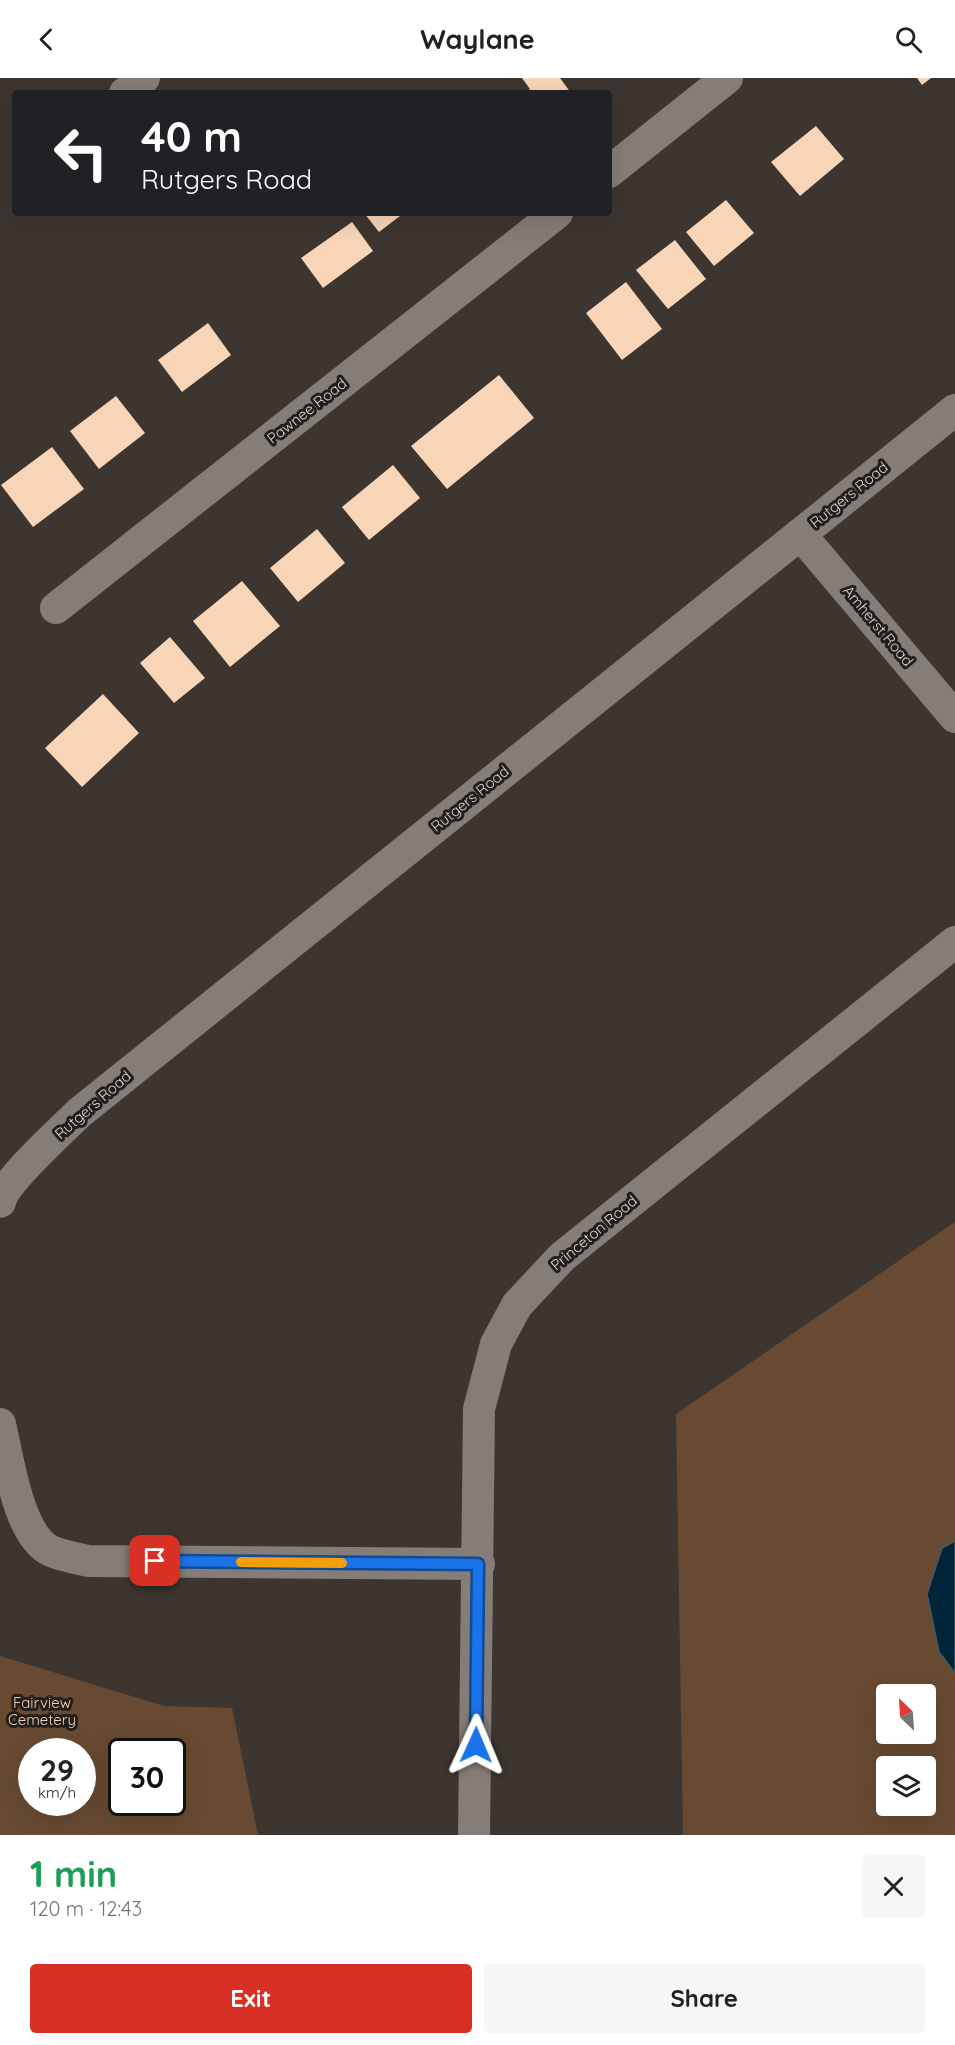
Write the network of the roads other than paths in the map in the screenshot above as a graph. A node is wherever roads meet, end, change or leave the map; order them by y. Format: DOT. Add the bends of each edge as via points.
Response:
graph roads {
  1 [pos="144,78"];
  2 [pos="727,78"];
  3 [pos="129,90"];
  4 [pos="612,170"];
  5 [pos="552,216"];
  6 [pos="955,410"];
  7 [pos="800,534"];
  8 [pos="56,608"];
  9 [pos="955,717"];
  10 [pos="955,942"];
  11 [pos="0,1202"];
  12 [pos="0,1424"];
  13 [pos="478,1564"];
  14 [pos="474,1835"];
  1 -- 3 [label="street"];
  2 -- 4 [label="street"];
  5 -- 8 [label="street, Pawnee Road"];
  6 -- 7 [label="street, Rutgers Road"];
  7 -- 9 [label="street, Amherst Road"];
  7 -- 11 [label="street, Rutgers Road" via="80,1113 25,1168"];
  10 -- 13 [label="street, Princeton Road" via="562,1257 517,1305 496,1344 479,1409"];
  12 -- 13 [label="street" via="18,1503 34,1539 50,1551 88,1561"];
  13 -- 14 [label="street, Princeton Road"];
}
